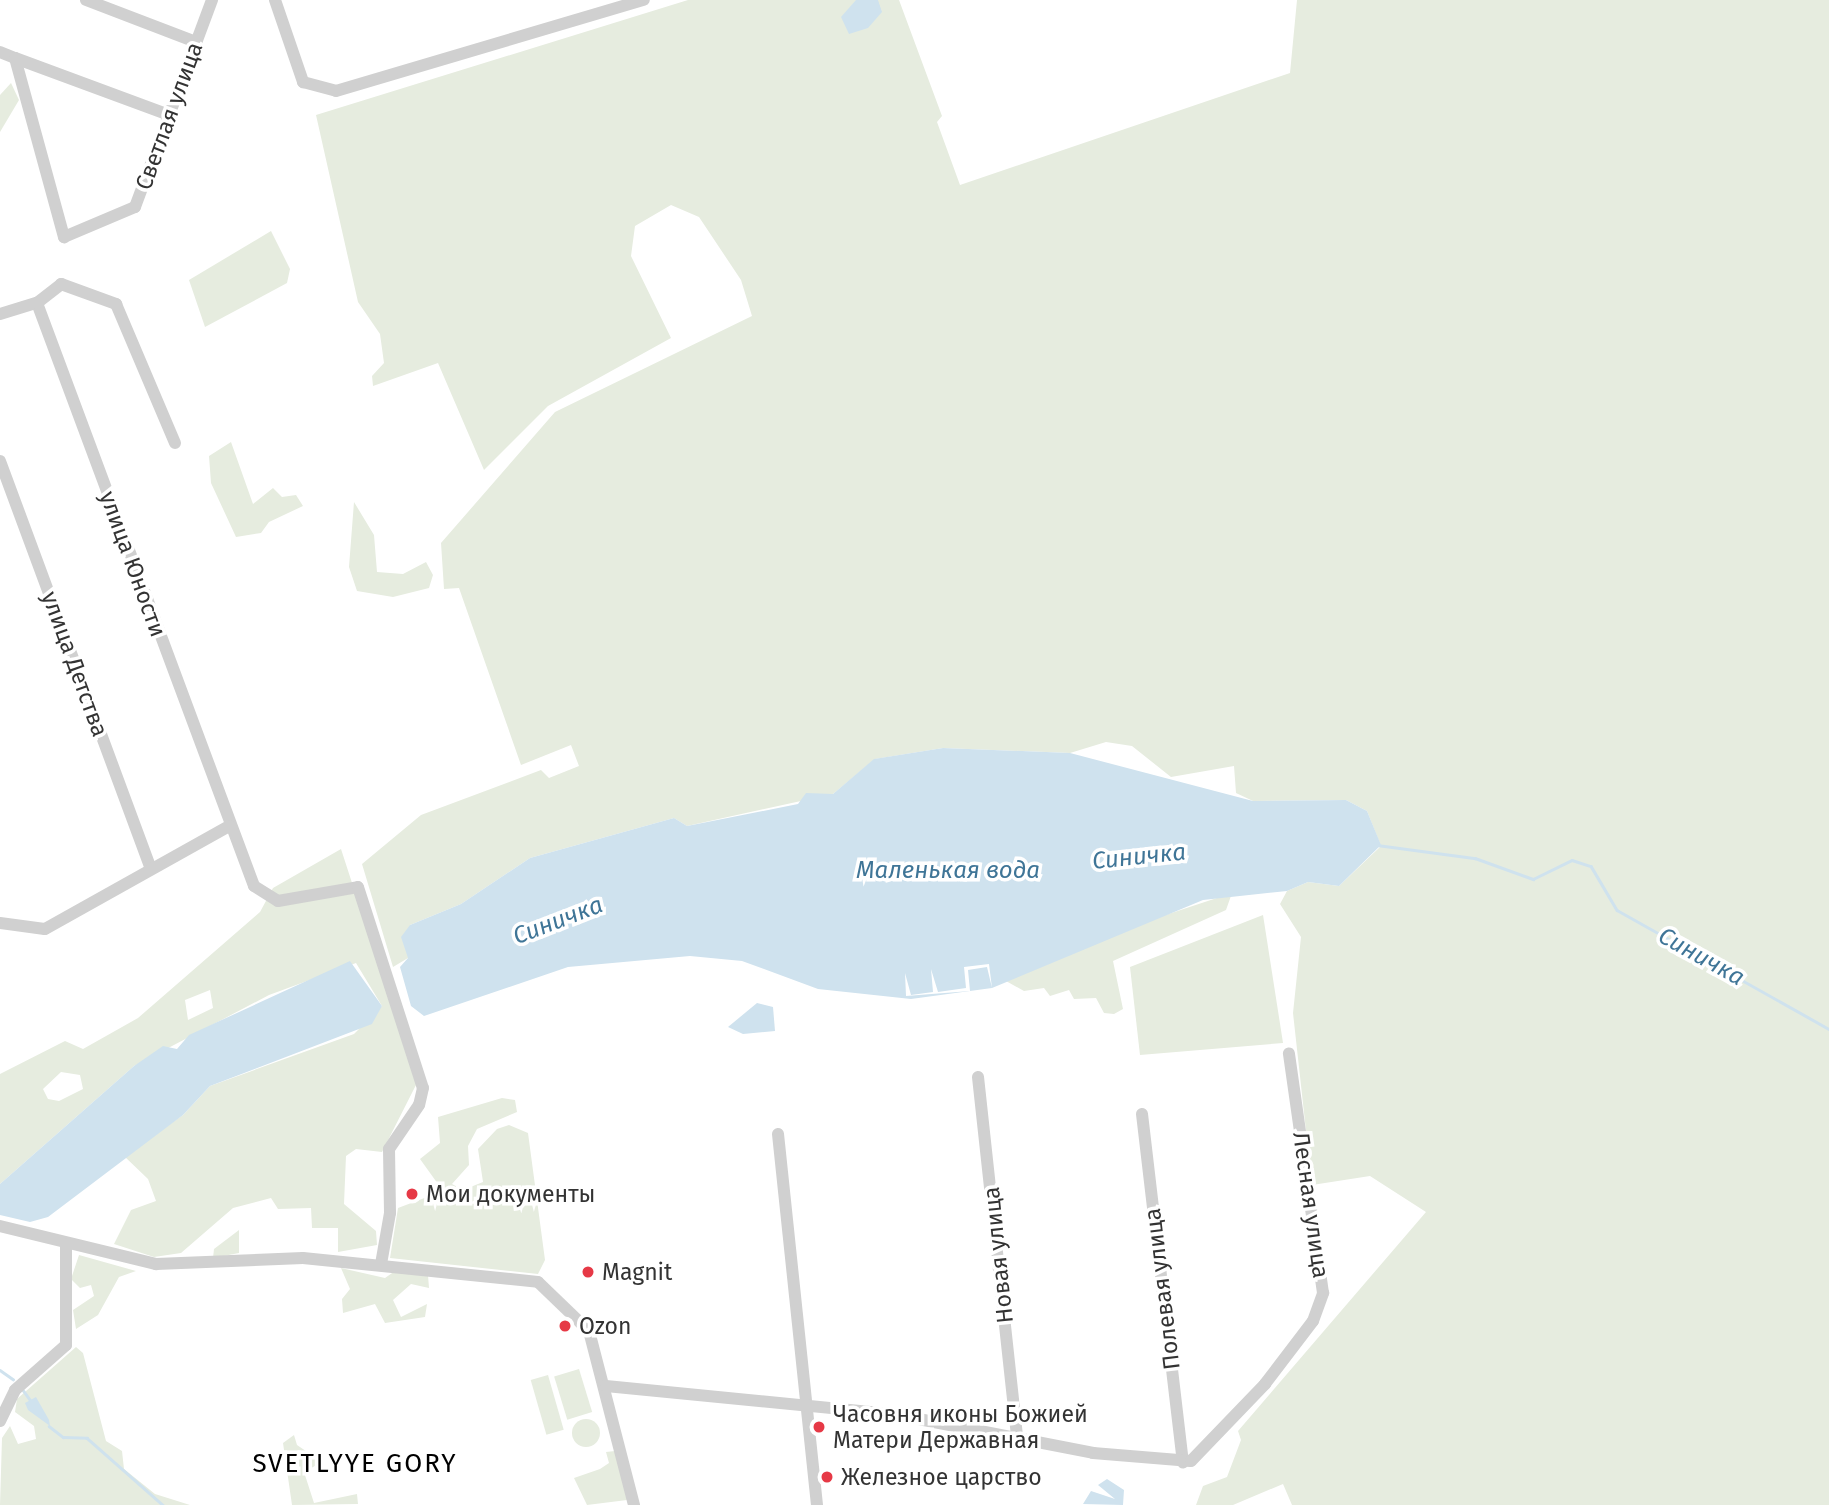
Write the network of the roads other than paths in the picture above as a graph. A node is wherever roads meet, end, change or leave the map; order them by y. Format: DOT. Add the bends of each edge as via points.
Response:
graph roads {
  1 [pos="86,0"];
  2 [pos="212,0"];
  3 [pos="275,0"];
  4 [pos="644,0"];
  5 [pos="196,42"];
  6 [pos="0,52"];
  7 [pos="15,58"];
  8 [pos="169,115"];
  9 [pos="37,303"];
  10 [pos="0,314"];
  11 [pos="175,443"];
  12 [pos="0,461"];
  13 [pos="229,825"];
  14 [pos="150,866"];
  15 [pos="0,923"];
  16 [pos="1289,1054"];
  17 [pos="978,1077"];
  18 [pos="1142,1114"];
  19 [pos="779,1134"];
  20 [pos="0,1226"];
  21 [pos="66,1244"];
  22 [pos="381,1264"];
  23 [pos="606,1386"];
  24 [pos="807,1408"];
  25 [pos="0,1421"];
  26 [pos="1017,1434"];
  27 [pos="1179,1463"];
  28 [pos="634,1505"];
  29 [pos="817,1505"];
  1 -- 5 [label="street"];
  2 -- 5 [label="street, Светлая улица"];
  3 -- 4 [label="street" via="303,82 309,88 336,91"];
  5 -- 8 [label="street, Светлая улица"];
  6 -- 7 [label="street"];
  7 -- 8 [label="street"];
  7 -- 8 [label="street, Светлая улица" via="64,237 135,207"];
  9 -- 10 [label="street"];
  9 -- 11 [label="street" via="61,284 116,304"];
  9 -- 13 [label="street, улица Юности"];
  12 -- 14 [label="street, улица Детства"];
  13 -- 14 [label="street"];
  13 -- 22 [label="street, улица Юности" via="254,886 269,899 294,902 330,888 358,887 423,1088 389,1149 390,1213"];
  14 -- 15 [label="street" via="45,929"];
  16 -- 27 [label="street, Лесная улица" via="1324,1293 1313,1321 1265,1384 1223,1432"];
  17 -- 26 [label="street, Новая улица"];
  18 -- 27 [label="street, Полевая улица"];
  19 -- 24 [label="street"];
  20 -- 21 [label="street"];
  21 -- 22 [label="street" via="173,1265 303,1258"];
  21 -- 25 [label="street" via="66,1345 15,1390"];
  22 -- 23 [label="street" via="538,1282 584,1323"];
  23 -- 24 [label="street"];
  23 -- 28 [label="street"];
  24 -- 26 [label="street"];
  24 -- 29 [label="street"];
  26 -- 27 [label="street" via="1093,1453"];
}
